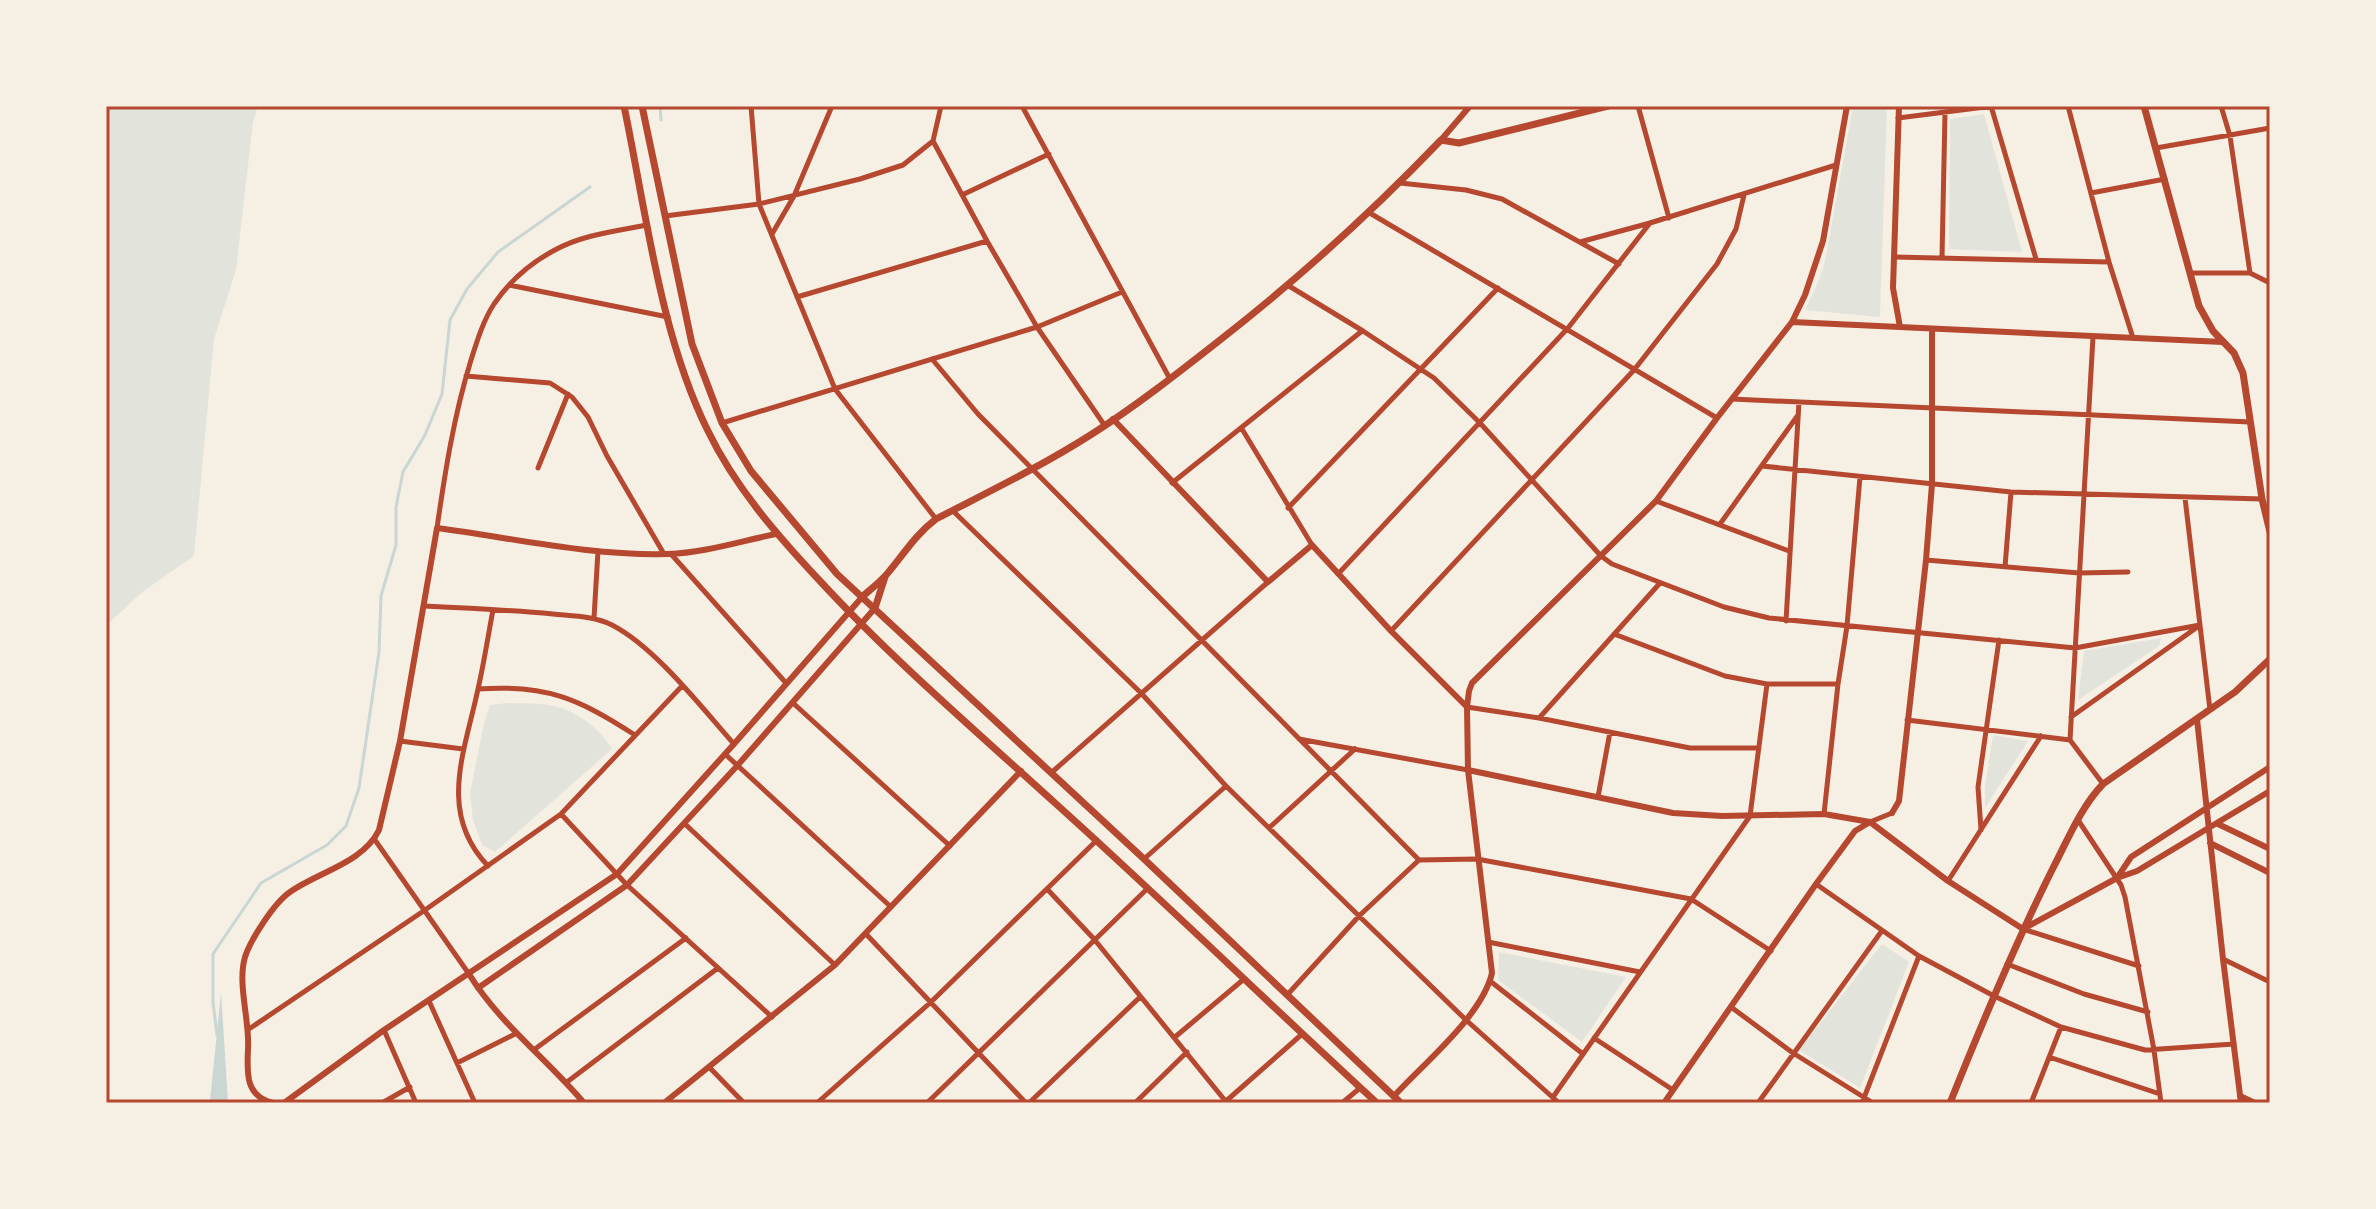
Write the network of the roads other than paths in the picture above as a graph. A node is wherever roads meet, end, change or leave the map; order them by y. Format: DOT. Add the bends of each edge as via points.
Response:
graph roads {
  1 [pos="624,106"];
  2 [pos="642,106"];
  3 [pos="751,106"];
  4 [pos="832,106"];
  5 [pos="941,106"];
  6 [pos="1022,106"];
  7 [pos="1470,106"];
  8 [pos="1608,106"];
  9 [pos="1638,106"];
  10 [pos="1847,106"];
  11 [pos="1899,106"];
  12 [pos="1992,106"];
  13 [pos="2068,106"];
  14 [pos="2144,106"];
  15 [pos="2221,106"];
  16 [pos="1945,113"];
  17 [pos="1898,118"];
  18 [pos="2270,128"];
  19 [pos="2230,136"];
  20 [pos="1441,140"];
  21 [pos="933,141"];
  22 [pos="2156,148"];
  23 [pos="1049,154"];
  24 [pos="1836,165"];
  25 [pos="2165,179"];
  26 [pos="1400,183"];
  27 [pos="2091,193"];
  28 [pos="962,195"];
  29 [pos="1744,195"];
  30 [pos="794,196"];
  31 [pos="759,204"];
  32 [pos="1368,212"];
  33 [pos="665,216"];
  34 [pos="1669,218"];
  35 [pos="1650,223"];
  36 [pos="648,225"];
  37 [pos="772,235"];
  38 [pos="987,241"];
  39 [pos="1580,242"];
  40 [pos="1894,257"];
  41 [pos="1942,258"];
  42 [pos="2036,259"];
  43 [pos="2109,262"];
  44 [pos="1619,264"];
  45 [pos="2190,273"];
  46 [pos="2250,273"];
  47 [pos="2270,283"];
  48 [pos="508,285"];
  49 [pos="1289,286"];
  50 [pos="1498,288"];
  51 [pos="1122,292"];
  52 [pos="797,297"];
  53 [pos="669,317"];
  54 [pos="1792,322"];
  55 [pos="1037,327"];
  56 [pos="1900,327"];
  57 [pos="1568,328"];
  58 [pos="1932,330"];
  59 [pos="1363,331"];
  60 [pos="2093,337"];
  61 [pos="2133,338"];
  62 [pos="2223,342"];
  63 [pos="932,359"];
  64 [pos="1422,369"];
  65 [pos="1634,370"];
  66 [pos="466,376"];
  67 [pos="1170,379"];
  68 [pos="835,389"];
  69 [pos="568,394"];
  70 [pos="1732,399"];
  71 [pos="1799,402"];
  72 [pos="1932,408"];
  73 [pos="1798,414"];
  74 [pos="2088,414"];
  75 [pos="1717,418"];
  76 [pos="1113,419"];
  77 [pos="2252,422"];
  78 [pos="722,423"];
  79 [pos="1480,423"];
  80 [pos="1105,426"];
  81 [pos="1242,429"];
  82 [pos="1762,466"];
  83 [pos="538,468"];
  84 [pos="1032,468"];
  85 [pos="1794,470"];
  86 [pos="1860,477"];
  87 [pos="1534,480"];
  88 [pos="1172,483"];
  89 [pos="1932,484"];
  90 [pos="2011,492"];
  91 [pos="2084,493"];
  92 [pos="2185,498"];
  93 [pos="2262,499"];
  94 [pos="1656,501"];
  95 [pos="1288,508"];
  96 [pos="953,511"];
  97 [pos="936,519"];
  98 [pos="1720,524"];
  99 [pos="437,528"];
  100 [pos="2270,532"];
  101 [pos="776,534"];
  102 [pos="1312,545"];
  103 [pos="598,551"];
  104 [pos="1789,551"];
  105 [pos="668,554"];
  106 [pos="1601,556"];
  107 [pos="1926,560"];
  108 [pos="2005,567"];
  109 [pos="2128,572"];
  110 [pos="2079,573"];
  111 [pos="1338,574"];
  112 [pos="886,575"];
  113 [pos="1268,582"];
  114 [pos="1660,583"];
  115 [pos="863,596"];
  116 [pos="424,606"];
  117 [pos="875,608"];
  118 [pos="493,610"];
  119 [pos="848,612"];
  120 [pos="594,618"];
  121 [pos="1786,621"];
  122 [pos="860,625"];
  123 [pos="2200,625"];
  124 [pos="1847,626"];
  125 [pos="1391,631"];
  126 [pos="1918,632"];
  127 [pos="1614,634"];
  128 [pos="1202,640"];
  129 [pos="1999,640"];
  130 [pos="2075,648"];
  131 [pos="2270,659"];
  132 [pos="786,683"];
  133 [pos="1767,684"];
  134 [pos="1838,684"];
  135 [pos="682,686"];
  136 [pos="478,689"];
  137 [pos="1141,693"];
  138 [pos="793,703"];
  139 [pos="1467,707"];
  140 [pos="2210,710"];
  141 [pos="2071,717"];
  142 [pos="1539,718"];
  143 [pos="2197,719"];
  144 [pos="1907,720"];
  145 [pos="1987,728"];
  146 [pos="1610,732"];
  147 [pos="635,735"];
  148 [pos="2041,736"];
  149 [pos="1299,738"];
  150 [pos="2070,740"];
  151 [pos="400,741"];
  152 [pos="734,744"];
  153 [pos="1759,748"];
  154 [pos="463,749"];
  155 [pos="1355,749"];
  156 [pos="725,754"];
  157 [pos="737,766"];
  158 [pos="2270,767"];
  159 [pos="1468,770"];
  160 [pos="1021,771"];
  161 [pos="1331,771"];
  162 [pos="1051,773"];
  163 [pos="2103,784"];
  164 [pos="1226,786"];
  165 [pos="2270,791"];
  166 [pos="1598,797"];
  167 [pos="2207,808"];
  168 [pos="1892,813"];
  169 [pos="561,814"];
  170 [pos="1824,814"];
  171 [pos="1750,816"];
  172 [pos="2078,820"];
  173 [pos="1870,822"];
  174 [pos="685,824"];
  175 [pos="2218,824"];
  176 [pos="1269,828"];
  177 [pos="2209,829"];
  178 [pos="1981,830"];
  179 [pos="375,840"];
  180 [pos="1097,840"];
  181 [pos="2210,843"];
  182 [pos="950,846"];
  183 [pos="2270,849"];
  184 [pos="1144,859"];
  185 [pos="1477,859"];
  186 [pos="1419,860"];
  187 [pos="488,866"];
  188 [pos="2270,873"];
  189 [pos="617,874"];
  190 [pos="2117,878"];
  191 [pos="1948,881"];
  192 [pos="1816,884"];
  193 [pos="627,885"];
  194 [pos="1149,888"];
  195 [pos="1048,890"];
  196 [pos="1691,899"];
  197 [pos="891,907"];
  198 [pos="425,910"];
  199 [pos="1359,916"];
  200 [pos="2023,929"];
  201 [pos="1881,932"];
  202 [pos="866,934"];
  203 [pos="686,938"];
  204 [pos="1094,939"];
  205 [pos="1488,942"];
  206 [pos="1771,951"];
  207 [pos="1919,956"];
  208 [pos="2223,959"];
  209 [pos="2007,964"];
  210 [pos="835,965"];
  211 [pos="2139,966"];
  212 [pos="718,968"];
  213 [pos="1640,972"];
  214 [pos="469,974"];
  215 [pos="1244,979"];
  216 [pos="1490,981"];
  217 [pos="2270,982"];
  218 [pos="478,988"];
  219 [pos="1288,994"];
  220 [pos="1994,996"];
  221 [pos="1140,997"];
  222 [pos="429,1001"];
  223 [pos="931,1002"];
  224 [pos="1731,1007"];
  225 [pos="2148,1012"];
  226 [pos="773,1017"];
  227 [pos="1466,1020"];
  228 [pos="2061,1027"];
  229 [pos="249,1029"];
  230 [pos="384,1030"];
  231 [pos="518,1032"];
  232 [pos="1301,1035"];
  233 [pos="1175,1037"];
  234 [pos="1594,1038"];
  235 [pos="2234,1044"];
  236 [pos="535,1049"];
  237 [pos="2154,1050"];
  238 [pos="980,1052"];
  239 [pos="1187,1052"];
  240 [pos="1793,1053"];
  241 [pos="1583,1054"];
  242 [pos="2049,1057"];
  243 [pos="457,1063"];
  244 [pos="710,1068"];
  245 [pos="567,1082"];
  246 [pos="410,1087"];
  247 [pos="1360,1088"];
  248 [pos="1673,1090"];
  249 [pos="2160,1094"];
  250 [pos="1394,1096"];
  251 [pos="1553,1097"];
  252 [pos="2240,1100"];
  253 [pos="1863,1101"];
  254 [pos="1226,1102"];
  255 [pos="273,1103"];
  256 [pos="284,1103"];
  257 [pos="382,1103"];
  258 [pos="416,1103"];
  259 [pos="475,1103"];
  260 [pos="584,1103"];
  261 [pos="664,1103"];
  262 [pos="744,1103"];
  263 [pos="817,1103"];
  264 [pos="928,1103"];
  265 [pos="1028,1103"];
  266 [pos="1135,1103"];
  267 [pos="1342,1103"];
  268 [pos="1377,1103"];
  269 [pos="1401,1103"];
  270 [pos="1559,1103"];
  271 [pos="1664,1103"];
  272 [pos="1758,1103"];
  273 [pos="1873,1103"];
  274 [pos="1950,1103"];
  275 [pos="2031,1103"];
  276 [pos="2161,1103"];
  277 [pos="2255,1103"];
  1 -- 36 [label="main road"];
  2 -- 33 [label="main road"];
  3 -- 31 [label="street"];
  4 -- 30 [label="street"];
  5 -- 21 [label="street"];
  6 -- 23 [label="street"];
  7 -- 20 [label="street"];
  8 -- 20 [label="main road" via="1459,143"];
  9 -- 34 [label="street"];
  10 -- 24 [label="street"];
  11 -- 17 [label="street"];
  12 -- 16 [label="street"];
  12 -- 42 [label="street"];
  13 -- 27 [label="street"];
  14 -- 22 [label="main road"];
  15 -- 19 [label="street"];
  16 -- 17 [label="street"];
  16 -- 41 [label="street"];
  17 -- 40 [label="street"];
  18 -- 19 [label="street"];
  19 -- 22 [label="street"];
  19 -- 46 [label="street"];
  20 -- 26 [label="main road"];
  21 -- 28 [label="street"];
  21 -- 30 [label="street" via="903,165"];
  22 -- 25 [label="main road"];
  23 -- 28 [label="street"];
  23 -- 51 [label="street"];
  24 -- 29 [label="street"];
  24 -- 54 [label="street" via="1823,241"];
  25 -- 27 [label="street"];
  25 -- 45 [label="main road"];
  26 -- 32 [label="main road"];
  26 -- 39 [label="street" via="1502,199"];
  27 -- 43 [label="street"];
  28 -- 38 [label="street"];
  29 -- 34 [label="street"];
  29 -- 65 [label="street" via="1736,229 1717,264"];
  30 -- 31 [label="street"];
  30 -- 37 [label="street"];
  31 -- 33 [label="street"];
  31 -- 37 [label="street"];
  32 -- 49 [label="main road"];
  32 -- 50 [label="street"];
  33 -- 78 [label="main road" via="692,344"];
  34 -- 35 [label="street"];
  35 -- 39 [label="street"];
  35 -- 44 [label="street"];
  36 -- 48 [label="street" via="584,238 555,250"];
  36 -- 53 [label="main road"];
  37 -- 52 [label="street"];
  38 -- 52 [label="street"];
  38 -- 55 [label="street"];
  39 -- 44 [label="street"];
  40 -- 41 [label="street"];
  40 -- 56 [label="street"];
  41 -- 42 [label="street"];
  42 -- 43 [label="street"];
  43 -- 61 [label="street"];
  44 -- 57 [label="street"];
  45 -- 46 [label="street"];
  45 -- 62 [label="main road" via="2205,318"];
  46 -- 47 [label="street"];
  48 -- 53 [label="street"];
  48 -- 66 [label="street" via="492,307"];
  49 -- 59 [label="street"];
  49 -- 67 [label="main road"];
  50 -- 57 [label="street"];
  50 -- 64 [label="street"];
  51 -- 55 [label="street"];
  51 -- 67 [label="street"];
  52 -- 68 [label="street"];
  53 -- 101 [label="main road" via="708,432"];
  54 -- 56 [label="street"];
  54 -- 70 [label="street"];
  55 -- 63 [label="street"];
  55 -- 80 [label="street"];
  56 -- 58 [label="street"];
  57 -- 65 [label="street"];
  57 -- 79 [label="street"];
  58 -- 60 [label="street"];
  58 -- 72 [label="street"];
  59 -- 64 [label="street"];
  59 -- 81 [label="street"];
  60 -- 61 [label="street"];
  60 -- 74 [label="street"];
  61 -- 62 [label="street"];
  62 -- 77 [label="main road" via="2239,362"];
  63 -- 68 [label="street"];
  63 -- 84 [label="street"];
  64 -- 79 [label="street"];
  64 -- 95 [label="street"];
  65 -- 75 [label="street"];
  65 -- 87 [label="street"];
  66 -- 69 [label="street" via="550,383"];
  66 -- 99 [label="street"];
  67 -- 76 [label="main road"];
  68 -- 78 [label="street"];
  68 -- 97 [label="street"];
  69 -- 83 [label="street"];
  69 -- 105 [label="street" via="588,417"];
  70 -- 71 [label="street"];
  70 -- 75 [label="street"];
  71 -- 72 [label="street"];
  71 -- 73 [label="street"];
  72 -- 74 [label="street"];
  72 -- 89 [label="street"];
  73 -- 82 [label="street"];
  73 -- 85 [label="street"];
  74 -- 77 [label="street"];
  74 -- 91 [label="street"];
  75 -- 94 [label="street"];
  76 -- 80 [label="main road"];
  76 -- 88 [label="street"];
  77 -- 93 [label="main road"];
  78 -- 115 [label="main road" via="768,494 837,574"];
  79 -- 87 [label="street"];
  79 -- 111 [label="street"];
  80 -- 84 [label="main road"];
  81 -- 88 [label="street"];
  81 -- 95 [label="street"];
  82 -- 85 [label="street"];
  82 -- 98 [label="street"];
  84 -- 96 [label="main road"];
  84 -- 128 [label="street"];
  85 -- 86 [label="street"];
  85 -- 104 [label="street"];
  86 -- 89 [label="street"];
  86 -- 124 [label="street"];
  87 -- 106 [label="street"];
  87 -- 125 [label="street"];
  88 -- 113 [label="street"];
  89 -- 90 [label="street"];
  89 -- 107 [label="street"];
  90 -- 91 [label="street"];
  90 -- 108 [label="street"];
  91 -- 92 [label="street"];
  91 -- 110 [label="street"];
  92 -- 93 [label="street"];
  92 -- 123 [label="street"];
  93 -- 100 [label="main road"];
  94 -- 98 [label="street"];
  94 -- 106 [label="street"];
  95 -- 102 [label="street"];
  96 -- 97 [label="main road"];
  96 -- 137 [label="street"];
  97 -- 112 [label="main road"];
  98 -- 104 [label="street"];
  99 -- 103 [label="street"];
  99 -- 116 [label="street"];
  101 -- 105 [label="street"];
  101 -- 119 [label="main road"];
  102 -- 111 [label="street"];
  102 -- 113 [label="street"];
  103 -- 105 [label="street"];
  103 -- 120 [label="street"];
  104 -- 121 [label="street"];
  105 -- 132 [label="street"];
  106 -- 114 [label="street"];
  106 -- 139 [label="street" via="1472,683"];
  107 -- 108 [label="street"];
  107 -- 126 [label="street"];
  108 -- 110 [label="street"];
  109 -- 110 [label="street"];
  110 -- 130 [label="street"];
  111 -- 125 [label="street"];
  112 -- 115 [label="main road"];
  112 -- 117 [label="main road"];
  113 -- 128 [label="street"];
  114 -- 121 [label="street" via="1747,614"];
  114 -- 127 [label="street"];
  115 -- 117 [label="main road"];
  115 -- 119 [label="street"];
  116 -- 118 [label="street"];
  116 -- 151 [label="street"];
  117 -- 122 [label="street"];
  117 -- 162 [label="main road"];
  118 -- 120 [label="street"];
  118 -- 136 [label="street"];
  119 -- 122 [label="main road"];
  119 -- 132 [label="street"];
  120 -- 135 [label="street" via="627,633"];
  121 -- 124 [label="street"];
  122 -- 138 [label="street"];
  122 -- 160 [label="main road"];
  123 -- 130 [label="street"];
  123 -- 140 [label="street"];
  123 -- 141 [label="street"];
  124 -- 126 [label="street"];
  124 -- 134 [label="street"];
  125 -- 139 [label="street"];
  126 -- 129 [label="street"];
  126 -- 144 [label="street"];
  127 -- 133 [label="street" via="1716,674"];
  127 -- 142 [label="street"];
  128 -- 137 [label="street"];
  128 -- 149 [label="street"];
  129 -- 130 [label="street"];
  129 -- 145 [label="street"];
  130 -- 141 [label="street"];
  131 -- 140 [label="main road"];
  132 -- 152 [label="street"];
  133 -- 134 [label="street"];
  133 -- 153 [label="street"];
  134 -- 170 [label="street"];
  135 -- 147 [label="street"];
  135 -- 152 [label="street"];
  136 -- 147 [label="street" via="557,695 588,706"];
  136 -- 154 [label="street"];
  137 -- 162 [label="street"];
  137 -- 164 [label="street"];
  138 -- 157 [label="street"];
  138 -- 182 [label="street"];
  139 -- 142 [label="street"];
  139 -- 159 [label="street"];
  140 -- 143 [label="main road"];
  141 -- 150 [label="street"];
  142 -- 146 [label="street"];
  143 -- 163 [label="main road"];
  143 -- 167 [label="street"];
  144 -- 145 [label="street"];
  144 -- 168 [label="street" via="1899,801"];
  145 -- 148 [label="street"];
  145 -- 178 [label="street" via="1978,787"];
  146 -- 153 [label="street" via="1690,748"];
  146 -- 166 [label="street"];
  147 -- 169 [label="street"];
  148 -- 150 [label="street"];
  148 -- 178 [label="street"];
  149 -- 155 [label="street"];
  149 -- 161 [label="street"];
  150 -- 163 [label="street"];
  151 -- 154 [label="street"];
  151 -- 179 [label="street"];
  152 -- 156 [label="street"];
  153 -- 171 [label="street"];
  154 -- 187 [label="street" via="458,787 462,826"];
  155 -- 159 [label="street"];
  155 -- 161 [label="street"];
  156 -- 157 [label="street"];
  156 -- 189 [label="street"];
  157 -- 174 [label="street"];
  157 -- 197 [label="street"];
  158 -- 167 [label="street"];
  159 -- 166 [label="street"];
  159 -- 185 [label="street"];
  160 -- 180 [label="main road"];
  160 -- 182 [label="street"];
  161 -- 176 [label="street"];
  161 -- 186 [label="street"];
  162 -- 184 [label="main road"];
  163 -- 172 [label="main road"];
  164 -- 176 [label="street"];
  164 -- 184 [label="street"];
  165 -- 175 [label="street"];
  166 -- 171 [label="street" via="1673,813"];
  167 -- 177 [label="street"];
  167 -- 190 [label="street" via="2131,857"];
  168 -- 173 [label="street"];
  169 -- 187 [label="street"];
  169 -- 189 [label="street"];
  170 -- 171 [label="street"];
  170 -- 173 [label="street"];
  171 -- 196 [label="street"];
  172 -- 190 [label="street"];
  172 -- 200 [label="main road"];
  173 -- 191 [label="street"];
  173 -- 192 [label="street" via="1855,831"];
  174 -- 193 [label="street"];
  174 -- 210 [label="street"];
  175 -- 177 [label="street"];
  175 -- 183 [label="street"];
  176 -- 199 [label="street"];
  177 -- 181 [label="street"];
  177 -- 190 [label="street"];
  178 -- 191 [label="street"];
  179 -- 198 [label="street"];
  179 -- 229 [label="street" via="288,893 271,913 244,965"];
  180 -- 194 [label="main road"];
  180 -- 195 [label="street"];
  181 -- 188 [label="street"];
  181 -- 208 [label="street"];
  182 -- 197 [label="street"];
  184 -- 219 [label="main road"];
  185 -- 186 [label="street"];
  185 -- 196 [label="street"];
  185 -- 205 [label="street"];
  186 -- 199 [label="street"];
  187 -- 198 [label="street"];
  189 -- 193 [label="street"];
  189 -- 214 [label="street"];
  190 -- 200 [label="street"];
  190 -- 211 [label="street" via="2129,909"];
  191 -- 200 [label="street"];
  192 -- 201 [label="street"];
  192 -- 206 [label="street"];
  193 -- 203 [label="street"];
  193 -- 218 [label="street"];
  194 -- 204 [label="street"];
  194 -- 215 [label="main road"];
  195 -- 204 [label="street"];
  195 -- 223 [label="street"];
  196 -- 206 [label="street"];
  196 -- 213 [label="street"];
  197 -- 202 [label="street"];
  198 -- 214 [label="street"];
  198 -- 229 [label="street"];
  199 -- 219 [label="street"];
  199 -- 227 [label="street"];
  200 -- 209 [label="main road"];
  200 -- 211 [label="street"];
  201 -- 207 [label="street"];
  201 -- 240 [label="street"];
  202 -- 210 [label="street"];
  202 -- 223 [label="street"];
  203 -- 212 [label="street"];
  203 -- 236 [label="street"];
  204 -- 221 [label="street"];
  204 -- 238 [label="street"];
  205 -- 213 [label="street"];
  205 -- 216 [label="street"];
  206 -- 224 [label="street"];
  207 -- 220 [label="street"];
  207 -- 253 [label="street"];
  208 -- 217 [label="street"];
  208 -- 235 [label="street"];
  209 -- 220 [label="main road"];
  209 -- 225 [label="street"];
  210 -- 226 [label="street"];
  211 -- 225 [label="street"];
  212 -- 226 [label="street"];
  212 -- 245 [label="street"];
  213 -- 234 [label="street"];
  214 -- 218 [label="street"];
  214 -- 222 [label="street"];
  215 -- 232 [label="main road"];
  215 -- 233 [label="street"];
  216 -- 227 [label="street"];
  216 -- 241 [label="street"];
  218 -- 231 [label="street"];
  219 -- 250 [label="main road"];
  220 -- 228 [label="street"];
  220 -- 274 [label="main road"];
  221 -- 233 [label="street"];
  221 -- 265 [label="street"];
  222 -- 230 [label="street"];
  222 -- 243 [label="street"];
  223 -- 238 [label="street"];
  223 -- 263 [label="street"];
  224 -- 240 [label="street"];
  224 -- 248 [label="street"];
  225 -- 237 [label="street"];
  226 -- 244 [label="street"];
  227 -- 250 [label="street"];
  227 -- 251 [label="street"];
  228 -- 237 [label="street"];
  228 -- 242 [label="street"];
  229 -- 255 [label="street" via="250,1087"];
  230 -- 246 [label="street"];
  230 -- 256 [label="street"];
  231 -- 236 [label="street"];
  231 -- 243 [label="street"];
  232 -- 247 [label="main road"];
  232 -- 254 [label="street"];
  233 -- 239 [label="street"];
  234 -- 241 [label="street"];
  234 -- 248 [label="street"];
  235 -- 237 [label="street"];
  235 -- 252 [label="street"];
  236 -- 245 [label="street"];
  237 -- 249 [label="street"];
  238 -- 264 [label="street"];
  238 -- 265 [label="street"];
  239 -- 254 [label="street"];
  239 -- 266 [label="street"];
  240 -- 253 [label="street"];
  240 -- 272 [label="street"];
  241 -- 251 [label="street"];
  242 -- 249 [label="street"];
  242 -- 275 [label="street"];
  243 -- 259 [label="street"];
  244 -- 261 [label="street"];
  244 -- 262 [label="street"];
  245 -- 260 [label="street"];
  246 -- 257 [label="street"];
  246 -- 258 [label="street"];
  247 -- 267 [label="street"];
  247 -- 268 [label="main road"];
  248 -- 271 [label="street"];
  249 -- 276 [label="street"];
  250 -- 269 [label="main road"];
  251 -- 270 [label="street"];
  252 -- 277 [label="street"];
  253 -- 273 [label="street"];
}
